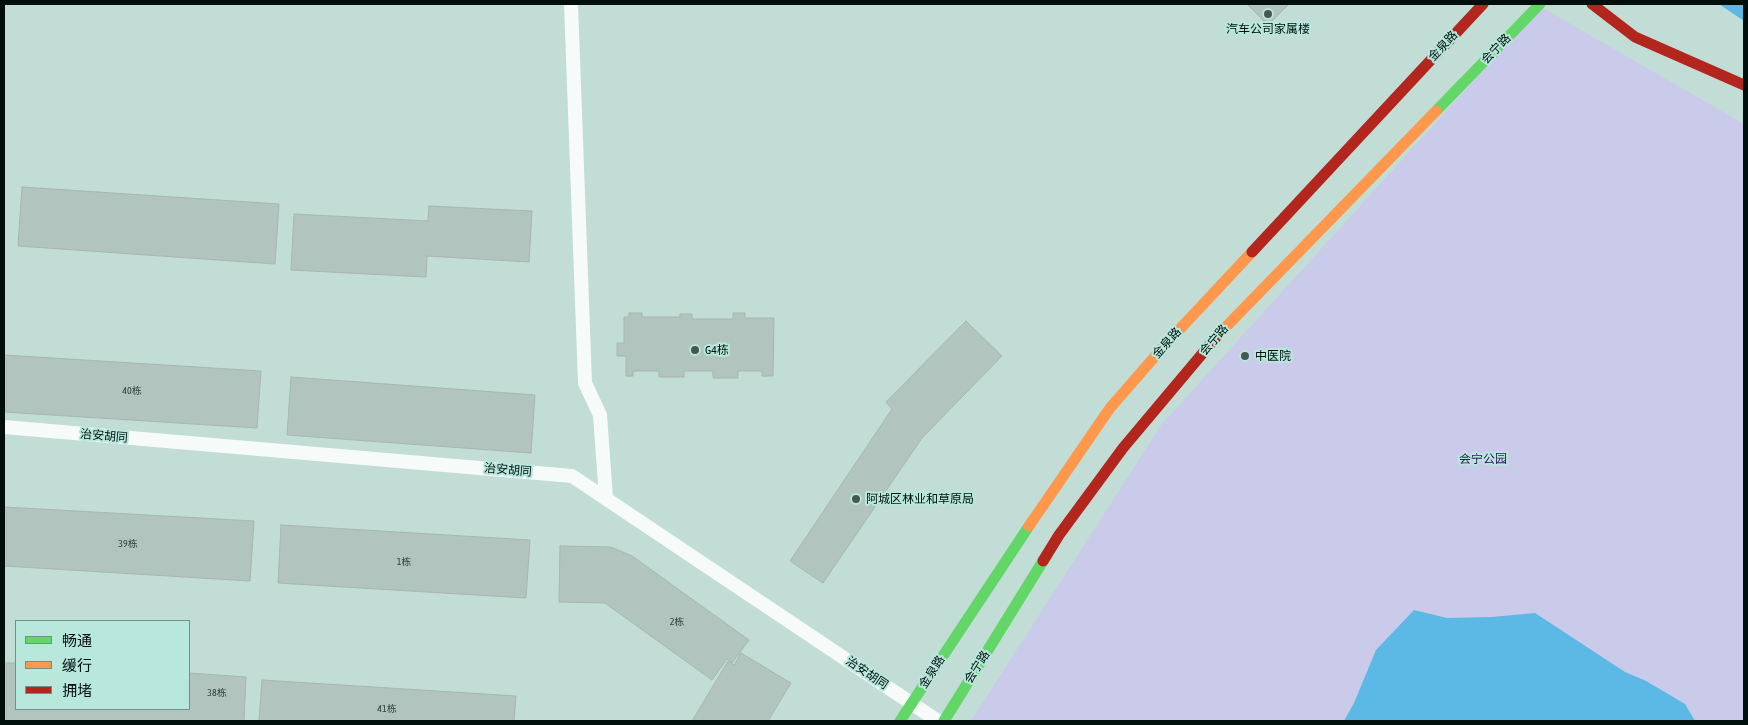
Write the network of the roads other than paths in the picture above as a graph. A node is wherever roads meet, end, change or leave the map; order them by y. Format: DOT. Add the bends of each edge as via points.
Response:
graph roads {
  1 [pos="570,4"];
  2 [pos="1483,4"];
  3 [pos="1540,4"];
  4 [pos="1592,4"];
  5 [pos="1744,85"];
  6 [pos="4,427"];
  7 [pos="606,498"];
  8 [pos="912,703"];
  9 [pos="900,721"];
  10 [pos="938,721"];
  11 [pos="944,721"];
  1 -- 7 [label="lane" via="585,383 600,415"];
  2 -- 8 [label="main road, 金泉路" via="1110,408"];
  3 -- 11 [label="main road, 会宁路" via="1222,330 1135,433 1059,535"];
  4 -- 5 [label="main road" via="1635,37"];
  6 -- 7 [label="lane, 治安胡同" via="572,476"];
  7 -- 8 [label="lane, 治安胡同"];
  8 -- 9 [label="main road, 金泉路"];
  8 -- 10 [label="lane, 治安胡同"];
}
